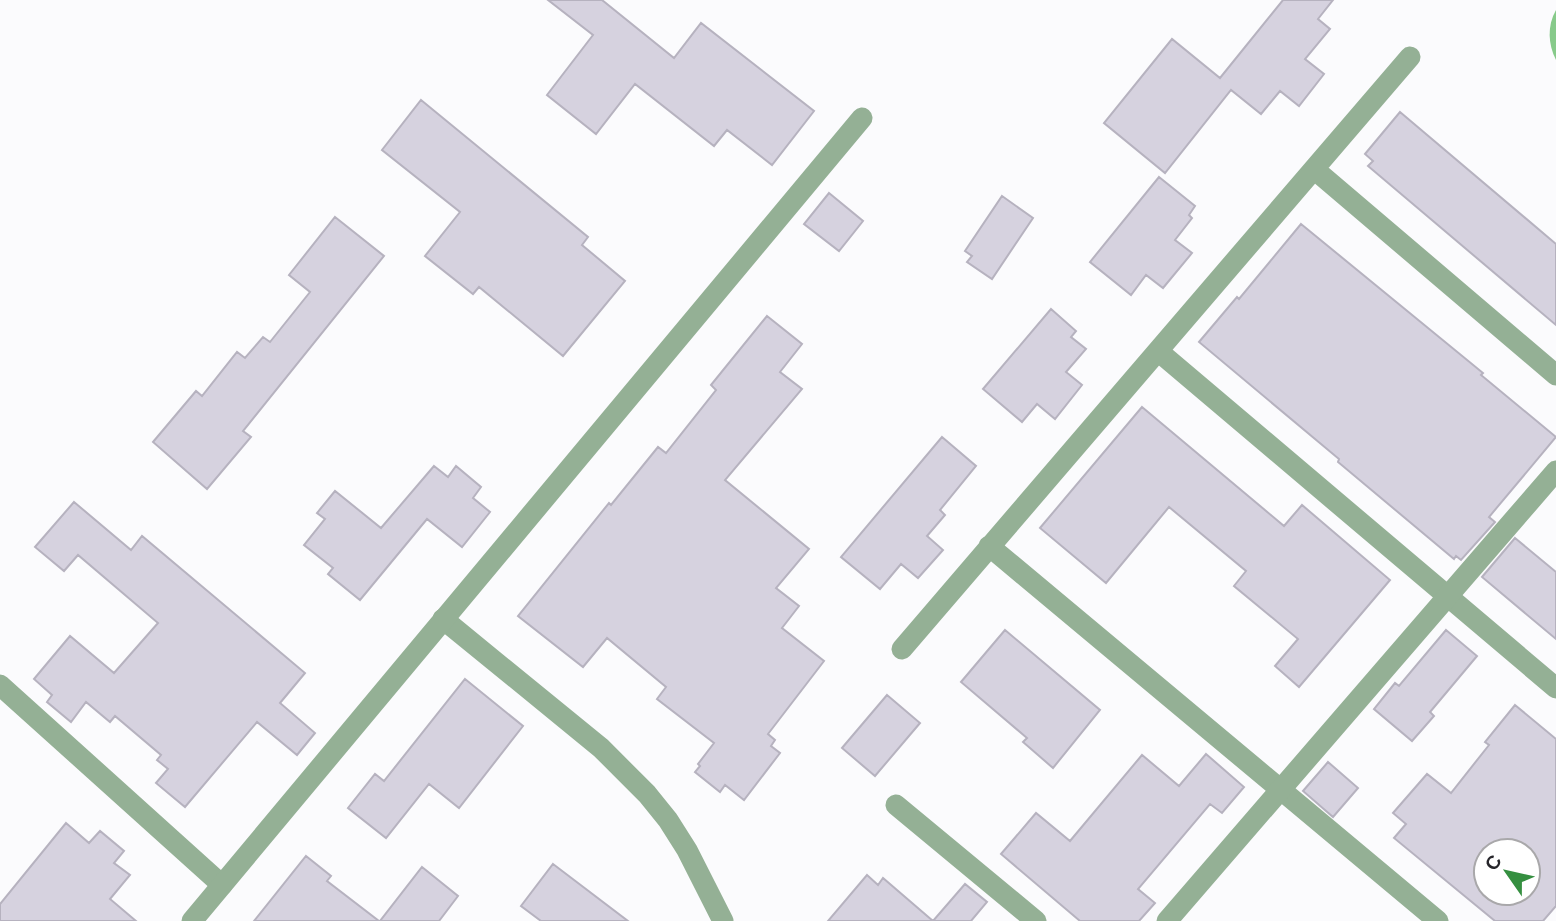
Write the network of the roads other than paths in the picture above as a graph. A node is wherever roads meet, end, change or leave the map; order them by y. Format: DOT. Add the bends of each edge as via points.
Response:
graph roads {
  1 [pos="1410,57"];
  2 [pos="862,118"];
  3 [pos="1314,169"];
  4 [pos="1158,351"];
  5 [pos="1556,375"];
  6 [pos="1556,471"];
  7 [pos="989,546"];
  8 [pos="1447,596"];
  9 [pos="443,619"];
  10 [pos="901,649"];
  11 [pos="0,685"];
  12 [pos="1556,688"];
  13 [pos="1280,789"];
  14 [pos="896,805"];
  15 [pos="222,885"];
  16 [pos="192,921"];
  17 [pos="723,921"];
  18 [pos="1036,921"];
  19 [pos="1167,921"];
  20 [pos="1437,921"];
  1 -- 3 [label="street"];
  2 -- 9 [label="street"];
  3 -- 4 [label="street"];
  3 -- 5 [label="street"];
  4 -- 7 [label="street"];
  4 -- 8 [label="street"];
  6 -- 8 [label="street"];
  7 -- 10 [label="street"];
  7 -- 13 [label="street"];
  8 -- 12 [label="street"];
  8 -- 13 [label="street"];
  9 -- 15 [label="street"];
  9 -- 17 [label="street" via="601,748 647,794 687,850"];
  11 -- 15 [label="street"];
  13 -- 19 [label="street"];
  13 -- 20 [label="street"];
  14 -- 18 [label="street"];
  15 -- 16 [label="street"];
}
